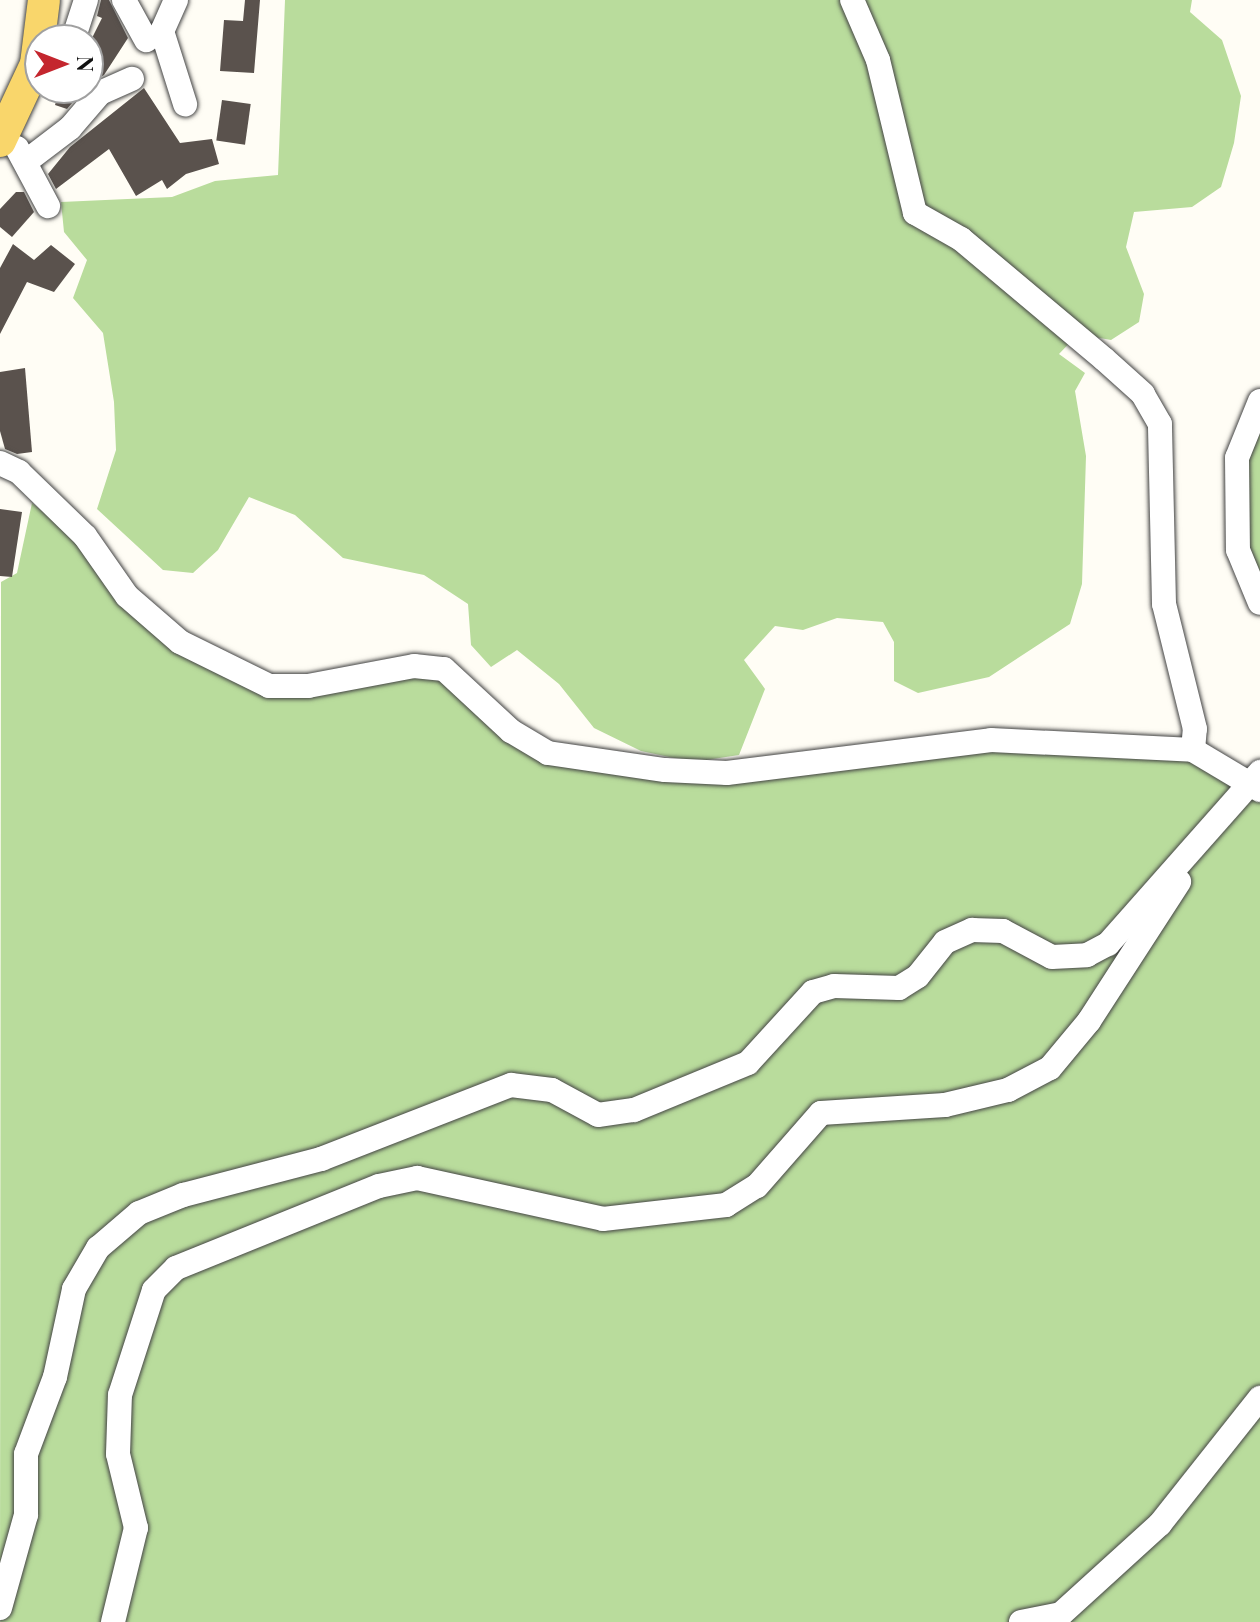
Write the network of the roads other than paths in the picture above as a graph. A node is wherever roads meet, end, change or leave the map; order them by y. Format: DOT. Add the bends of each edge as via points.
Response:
graph roads {
  1 [pos="44,0"];
  2 [pos="86,0"];
  3 [pos="124,0"];
  4 [pos="176,0"];
  5 [pos="852,0"];
  6 [pos="42,24"];
  7 [pos="78,24"];
  8 [pos="146,40"];
  9 [pos="132,79"];
  10 [pos="24,93"];
  11 [pos="185,104"];
  12 [pos="2,138"];
  13 [pos="28,160"];
  14 [pos="48,206"];
  15 [pos="1260,401"];
  16 [pos="0,463"];
  17 [pos="1260,603"];
  18 [pos="1193,750"];
  19 [pos="1256,782"];
  20 [pos="1219,820"];
  21 [pos="1260,1398"];
  22 [pos="0,1608"];
  23 [pos="1064,1618"];
  24 [pos="113,1622"];
  25 [pos="1021,1622"];
  1 -- 6 [label="main road"];
  2 -- 7 [label="street"];
  3 -- 8 [label="street"];
  4 -- 11 [label="street" via="162,31"];
  5 -- 18 [label="street" via="878,60 915,213 961,239 1104,359 1143,394 1160,424 1164,604 1195,729"];
  9 -- 13 [label="street" via="100,93 70,128"];
  10 -- 12 [label="main road"];
  12 -- 13 [label="street"];
  13 -- 14 [label="street"];
  15 -- 17 [label="street" via="1241,439 1237,473 1238,550"];
  16 -- 18 [label="street" via="19,472 85,536 127,596 180,642 269,686 308,686 414,666 444,669 511,731 548,753 727,773 991,740"];
  18 -- 19 [label="street"];
  19 -- 20 [label="street"];
  20 -- 22 [label="street" via="1108,944 1087,955 1052,957 1003,931 972,930 945,942 918,976 899,988 834,986 813,992 748,1063 634,1110 598,1115 552,1090 511,1085 321,1159 183,1195 139,1213 98,1248 74,1289 55,1377 26,1454 26,1515"];
  20 -- 24 [label="street" via="1089,1021 1056,1063 1023,1085 945,1105 821,1113 757,1186 715,1209 603,1219 417,1178 379,1186 176,1268 154,1290 120,1395 118,1454 136,1528"];
  21 -- 23 [label="street" via="1160,1524"];
  23 -- 25 [label="street"];
}
